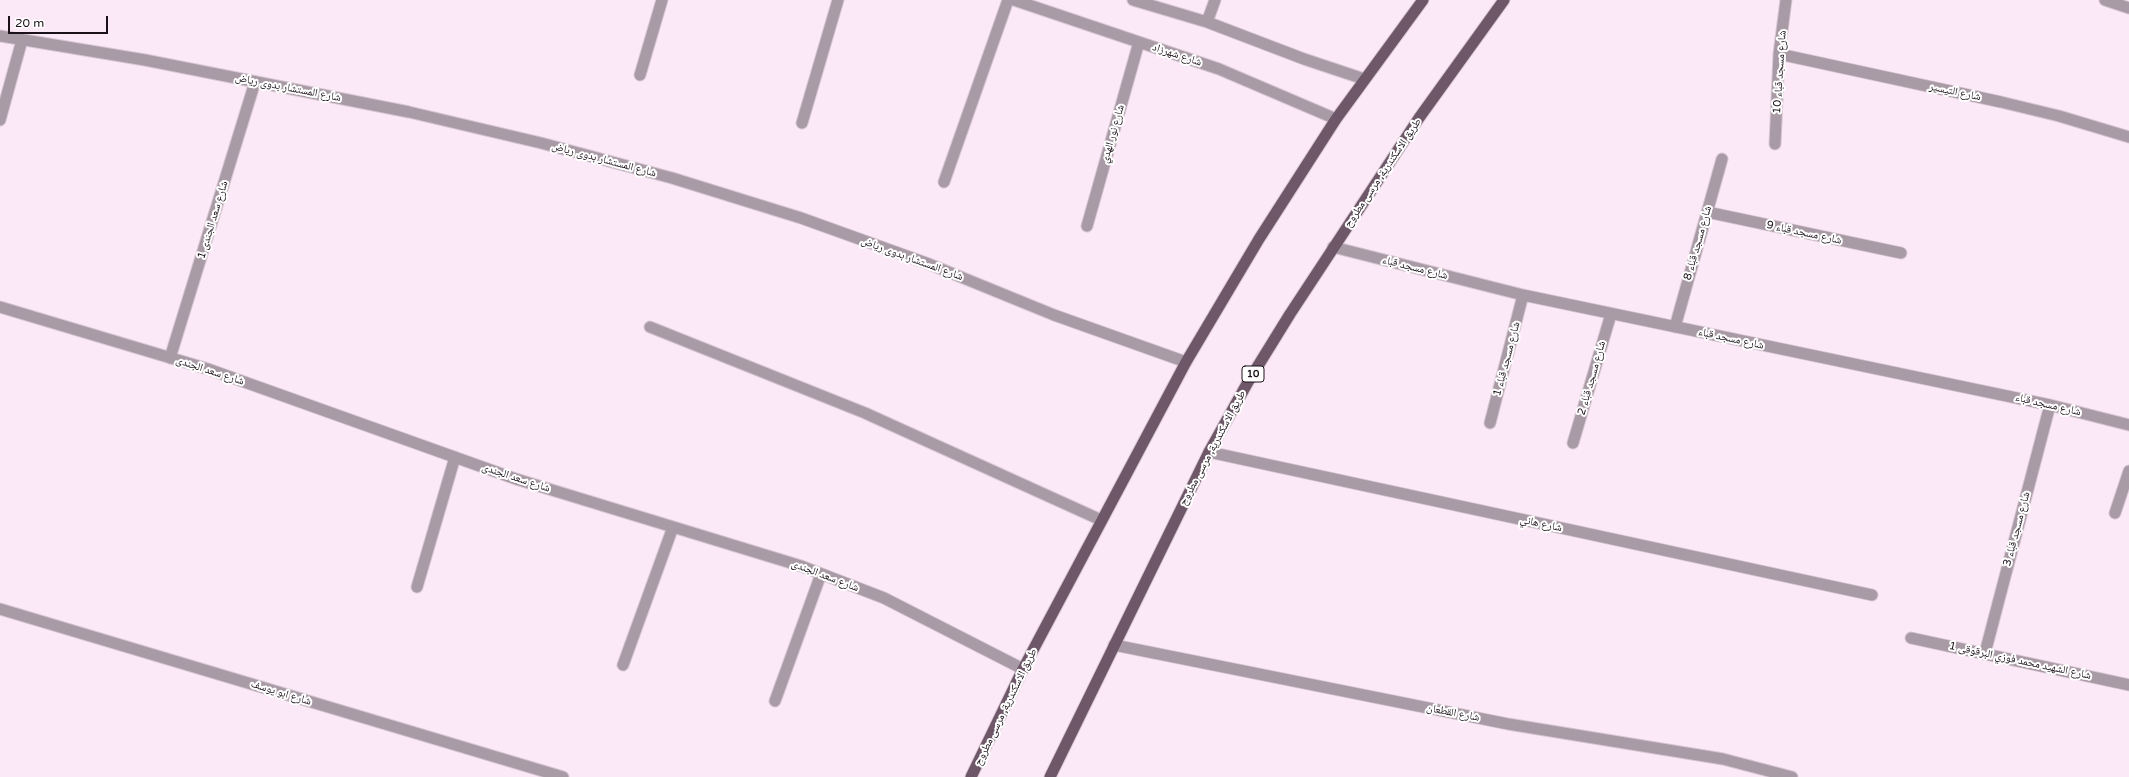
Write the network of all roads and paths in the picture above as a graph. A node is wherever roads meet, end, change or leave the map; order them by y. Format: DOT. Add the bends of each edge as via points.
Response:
graph roads {
  1 [pos="662,0"];
  2 [pos="838,0"];
  3 [pos="1008,0"];
  4 [pos="1014,0"];
  5 [pos="1134,0"];
  6 [pos="1215,0"];
  7 [pos="1423,0"];
  8 [pos="1504,0"];
  9 [pos="1786,0"];
  10 [pos="2105,0"];
  11 [pos="2129,8"];
  12 [pos="1207,22"];
  13 [pos="0,36"];
  14 [pos="22,40"];
  15 [pos="1139,42"];
  16 [pos="1779,54"];
  17 [pos="640,75"];
  18 [pos="1364,79"];
  19 [pos="256,82"];
  20 [pos="1336,119"];
  21 [pos="0,120"];
  22 [pos="802,123"];
  23 [pos="2129,137"];
  24 [pos="1775,144"];
  25 [pos="1722,160"];
  26 [pos="944,182"];
  27 [pos="1707,212"];
  28 [pos="1087,226"];
  29 [pos="1333,247"];
  30 [pos="1901,253"];
  31 [pos="1523,295"];
  32 [pos="0,307"];
  33 [pos="1611,314"];
  34 [pos="1675,327"];
  35 [pos="650,328"];
  36 [pos="170,358"];
  37 [pos="1186,362"];
  38 [pos="2050,405"];
  39 [pos="1490,423"];
  40 [pos="2129,426"];
  41 [pos="1573,443"];
  42 [pos="1209,452"];
  43 [pos="456,457"];
  44 [pos="2129,471"];
  45 [pos="2115,513"];
  46 [pos="1101,520"];
  47 [pos="673,527"];
  48 [pos="821,574"];
  49 [pos="417,587"];
  50 [pos="1872,595"];
  51 [pos="0,609"];
  52 [pos="1911,638"];
  53 [pos="1114,645"];
  54 [pos="1985,653"];
  55 [pos="623,665"];
  56 [pos="1023,669"];
  57 [pos="2129,685"];
  58 [pos="776,701"];
  59 [pos="563,777"];
  60 [pos="971,777"];
  61 [pos="1050,777"];
  62 [pos="1792,777"];
  1 -- 17 [label="street"];
  2 -- 22 [label="street"];
  3 -- 26 [label="street"];
  4 -- 15 [label="street, شارع شهرزاد"];
  5 -- 12 [label="street"];
  6 -- 12 [label="street"];
  7 -- 18 [label="main road, طريق الاسكندرية, مرسى مطروح"];
  8 -- 29 [label="main road, طريق الاسكندرية, مرسى مطروح / 10" via="1419,118"];
  9 -- 16 [label="street, شارع مسجد قباء 10"];
  10 -- 11 [label="street"];
  12 -- 18 [label="street"];
  13 -- 14 [label="street, شارع المستشار بدوى رياض"];
  14 -- 19 [label="street, شارع المستشار بدوى رياض" via="145,60"];
  14 -- 21 [label="street"];
  15 -- 20 [label="street, شارع شهرزاد" via="1219,69"];
  15 -- 28 [label="street, شارع نور الهدي"];
  16 -- 23 [label="street, شارع التيسير" via="2001,102"];
  16 -- 24 [label="street, شارع مسجد قباء 10"];
  18 -- 20 [label="main road, طريق الاسكندرية, مرسى مطروح"];
  19 -- 36 [label="street, شارع سعد الجندى 1"];
  19 -- 37 [label="street, شارع المستشار بدوى رياض" via="424,115 672,178 929,264 1054,315"];
  20 -- 37 [label="main road, طريق الاسكندرية, مرسى مطروح" via="1258,239"];
  25 -- 27 [label="street, شارع مسجد قباء 8"];
  27 -- 30 [label="street, شارع مسجد قباء 9"];
  27 -- 34 [label="street, شارع مسجد قباء 8"];
  29 -- 31 [label="street, شارع مسجد قباء"];
  29 -- 42 [label="main road, طريق الاسكندرية, مرسى مطروح / 10" via="1248,382"];
  31 -- 33 [label="street, شارع مسجد قباء"];
  31 -- 39 [label="street, شارع مسجد قباء 1"];
  32 -- 36 [label="street, شارع سعد الجندى"];
  33 -- 34 [label="street, شارع مسجد قباء"];
  33 -- 41 [label="street, شارع مسجد قباء 2"];
  34 -- 38 [label="street, شارع مسجد قباء"];
  35 -- 46 [label="street" via="865,413"];
  36 -- 43 [label="street, شارع سعد الجندى" via="208,369"];
  37 -- 46 [label="main road, طريق الاسكندرية, مرسى مطروح"];
  38 -- 40 [label="street, شارع مسجد قباء"];
  38 -- 54 [label="street, شارع مسجد قباء 3"];
  42 -- 50 [label="street, شارع هاني"];
  42 -- 53 [label="main road, طريق الاسكندرية, مرسى مطروح / 10"];
  43 -- 47 [label="street, شارع سعد الجندى" via="516,479"];
  43 -- 49 [label="street"];
  44 -- 45 [label="street"];
  46 -- 56 [label="main road, طريق الاسكندرية, مرسى مطروح"];
  47 -- 48 [label="street, شارع سعد الجندى"];
  47 -- 55 [label="street"];
  48 -- 56 [label="street, شارع سعد الجندى" via="884,598"];
  48 -- 58 [label="street"];
  51 -- 59 [label="street, شارع ابو يوسف"];
  52 -- 54 [label="street, شارع الشهيد محمد فوزي البرقوقى 1"];
  53 -- 61 [label="main road, طريق الاسكندرية, مرسى مطروح / 10"];
  53 -- 62 [label="street, شارع القطعان" via="1508,724 1723,759"];
  54 -- 57 [label="street, شارع الشهيد محمد فوزي البرقوقى 1"];
  56 -- 60 [label="main road, طريق الاسكندرية, مرسى مطروح"];
}
